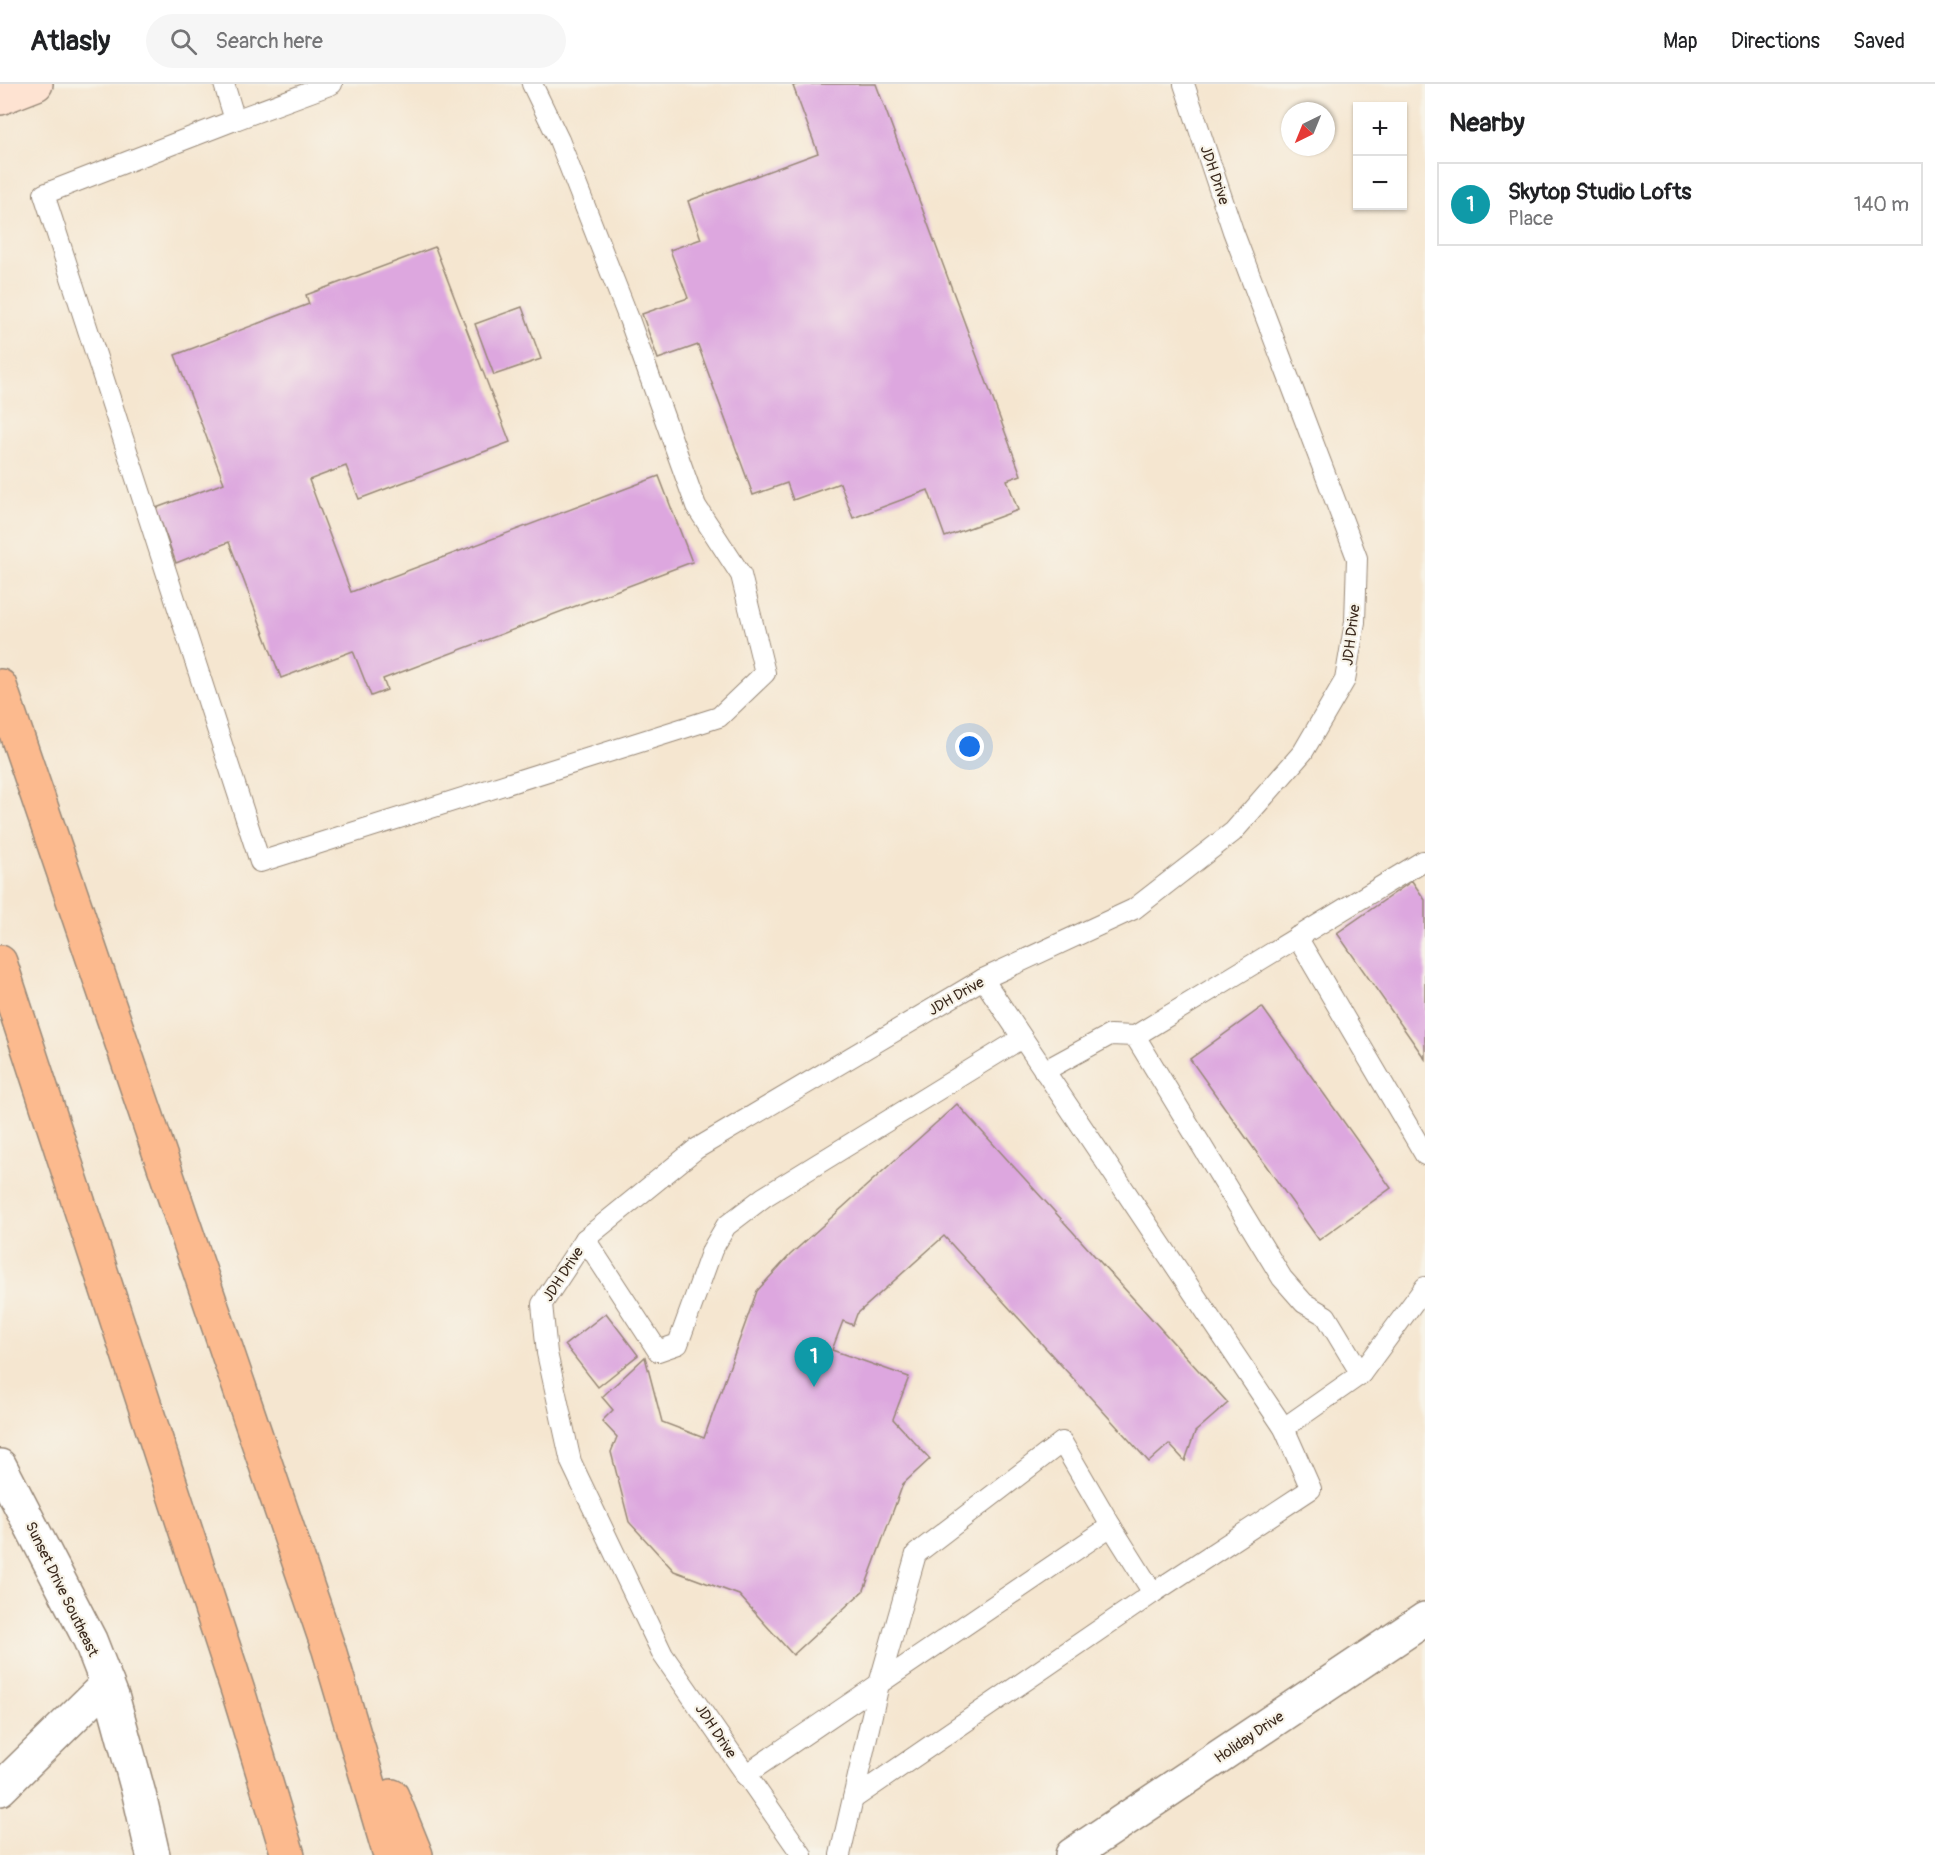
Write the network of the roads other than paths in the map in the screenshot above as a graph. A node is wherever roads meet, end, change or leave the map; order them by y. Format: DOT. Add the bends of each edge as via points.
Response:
graph roads {
  1 [pos="36,84"];
  2 [pos="224,84"];
  3 [pos="332,84"];
  4 [pos="532,84"];
  5 [pos="1184,84"];
  6 [pos="0,98"];
  7 [pos="235,120"];
  8 [pos="0,686"];
  9 [pos="1425,861"];
  10 [pos="1297,937"];
  11 [pos="0,962"];
  12 [pos="983,980"];
  13 [pos="1135,1036"];
  14 [pos="1022,1038"];
  15 [pos="1044,1071"];
  16 [pos="1425,1155"];
  17 [pos="585,1239"];
  18 [pos="1425,1287"];
  19 [pos="1361,1374"];
  20 [pos="1284,1428"];
  21 [pos="0,1466"];
  22 [pos="1112,1526"];
  23 [pos="1153,1593"];
  24 [pos="1425,1619"];
  25 [pos="329,1650"];
  26 [pos="107,1684"];
  27 [pos="879,1684"];
  28 [pos="746,1774"];
  29 [pos="0,1789"];
  30 [pos="853,1799"];
  31 [pos="153,1855"];
  32 [pos="288,1855"];
  33 [pos="390,1855"];
  34 [pos="416,1855"];
  35 [pos="802,1855"];
  36 [pos="840,1855"];
  37 [pos="1072,1855"];
  1 -- 6 [label="street"];
  2 -- 7 [label="lane"];
  3 -- 7 [label="lane"];
  4 -- 7 [label="lane" via="559,140 629,319 696,506 741,575 765,673 719,717 260,862 44,194"];
  5 -- 12 [label="lane, JDH Drive" via="1233,231 1357,558 1355,622 1345,680 1303,752 1233,832 1134,909"];
  8 -- 25 [label="highway"];
  9 -- 10 [label="lane"];
  10 -- 13 [label="lane"];
  10 -- 16 [label="lane"];
  11 -- 32 [label="highway"];
  12 -- 14 [label="lane"];
  12 -- 17 [label="lane, JDH Drive" via="696,1149"];
  13 -- 15 [label="lane" via="1110,1035"];
  13 -- 19 [label="lane" via="1282,1278 1304,1303 1326,1316"];
  14 -- 15 [label="lane"];
  14 -- 17 [label="lane" via="764,1197 726,1227 712,1250 678,1344 658,1351"];
  15 -- 20 [label="lane"];
  17 -- 28 [label="lane, JDH Drive" via="542,1304 547,1353 570,1462 663,1655"];
  18 -- 19 [label="lane"];
  19 -- 20 [label="lane"];
  20 -- 23 [label="lane" via="1311,1489"];
  21 -- 26 [label="street, Sunset Drive Southeast" via="90,1640"];
  22 -- 23 [label="lane"];
  22 -- 27 [label="lane"];
  22 -- 27 [label="lane" via="1062,1442 916,1554"];
  23 -- 30 [label="lane"];
  24 -- 37 [label="street, Holiday Drive"];
  25 -- 33 [label="highway"];
  25 -- 34 [label="highway"];
  26 -- 29 [label="street"];
  26 -- 31 [label="street, Sunset Drive Southeast"];
  27 -- 28 [label="lane"];
  27 -- 30 [label="lane"];
  28 -- 35 [label="lane, JDH Drive"];
  30 -- 36 [label="lane"];
}
